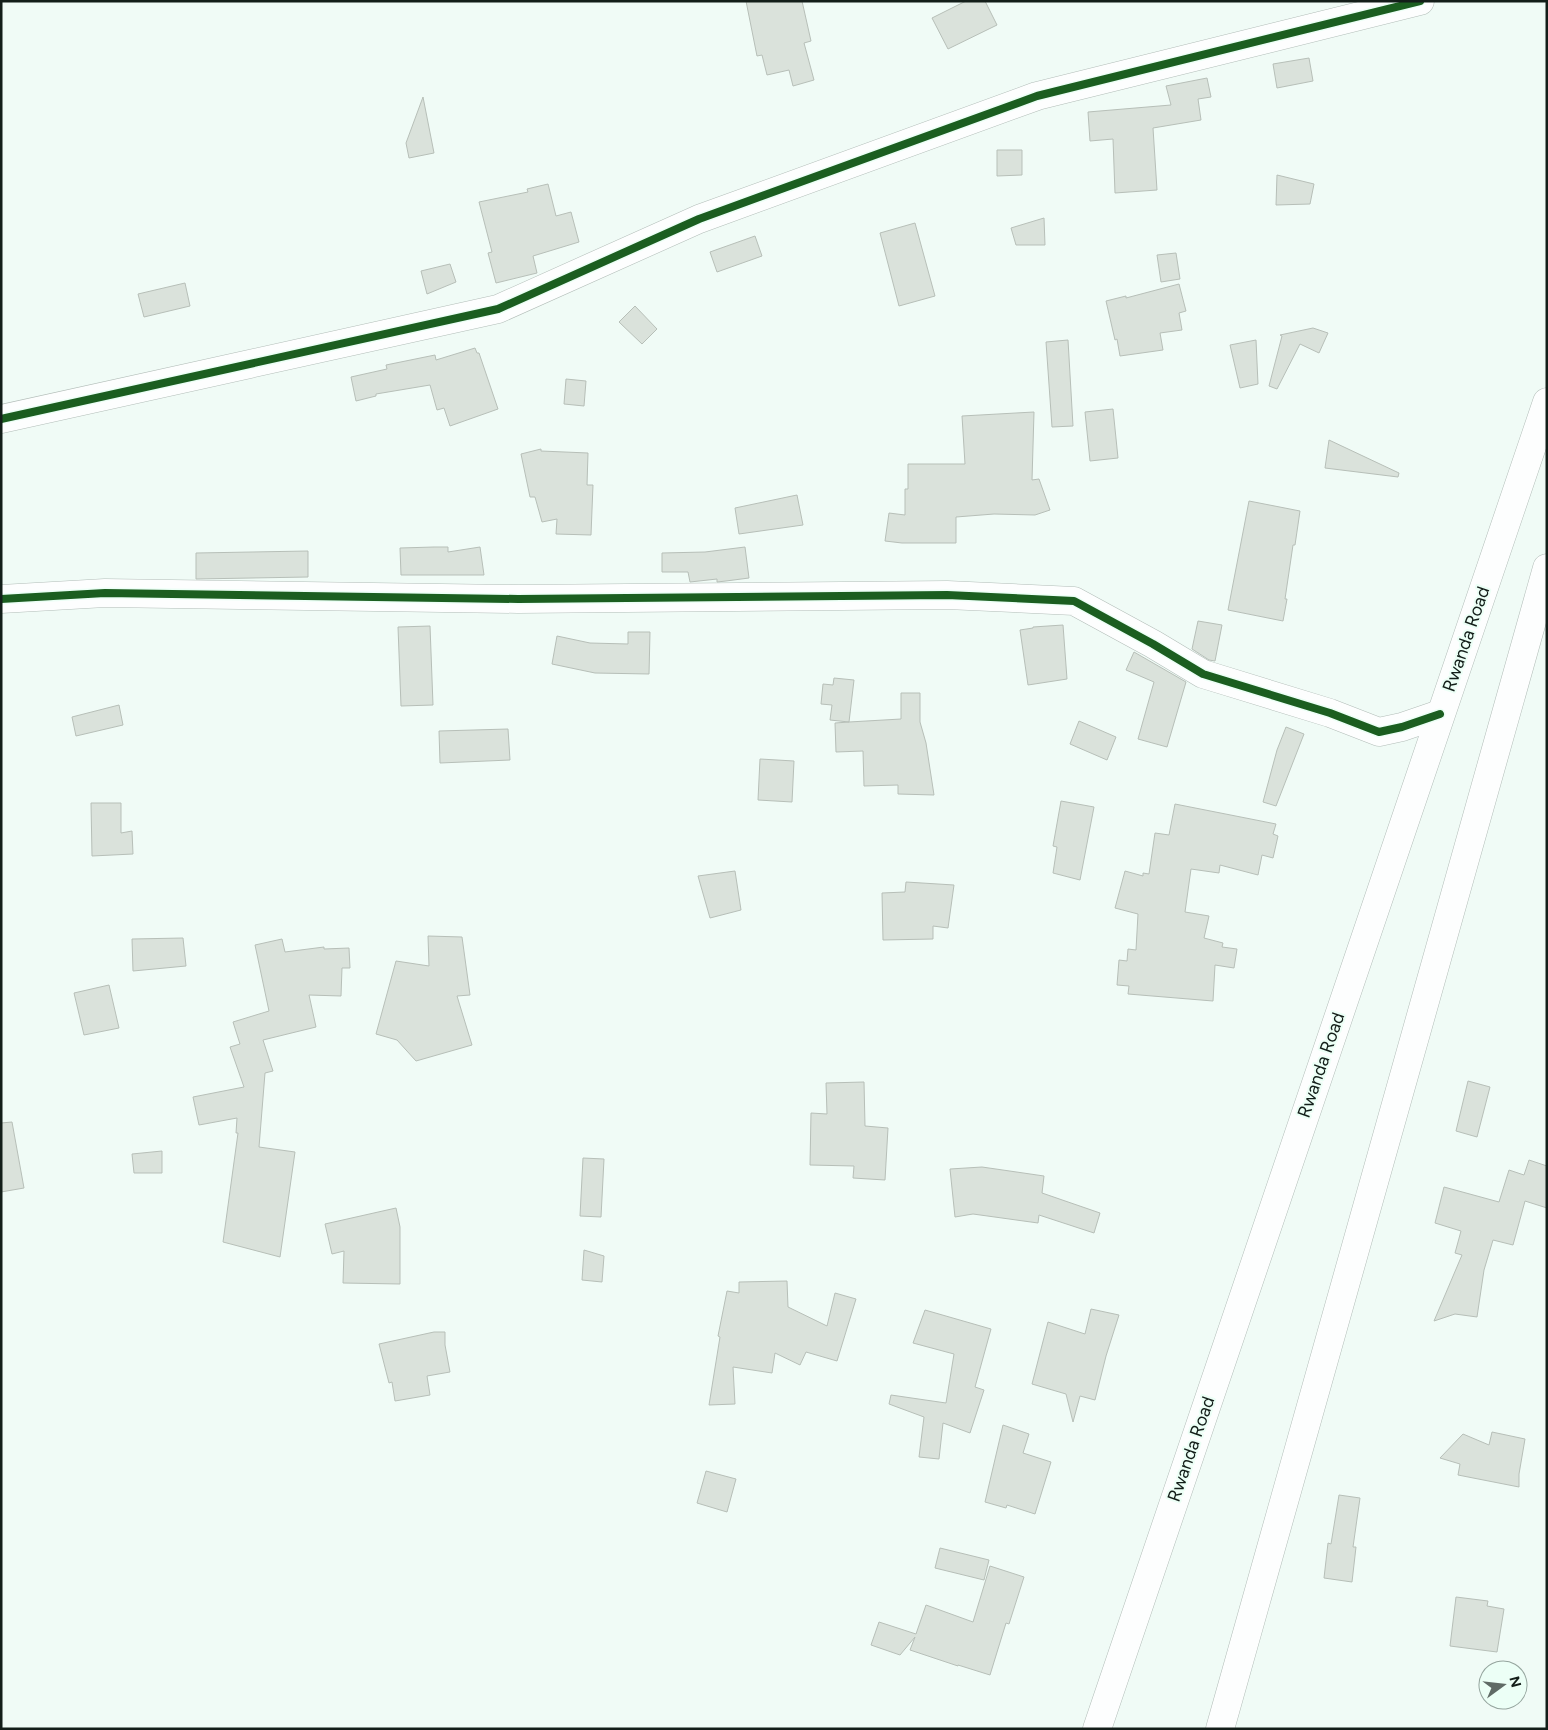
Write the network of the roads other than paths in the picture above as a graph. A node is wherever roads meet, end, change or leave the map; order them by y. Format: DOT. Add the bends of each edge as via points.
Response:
graph roads {
  1 [pos="1420,1"];
  2 [pos="1547,402"];
  3 [pos="1,419"];
  4 [pos="1547,568"];
  5 [pos="1,599"];
  6 [pos="1440,714"];
  7 [pos="1097,1729"];
  8 [pos="1220,1729"];
  1 -- 3 [label="main road" via="1036,96 699,219 498,309"];
  2 -- 6 [label="main road, Rwanda Road"];
  4 -- 8 [label="main road"];
  5 -- 6 [label="main road" via="106,593 518,599 947,595 1074,600 1202,674 1330,713 1378,732"];
  6 -- 7 [label="main road, Rwanda Road"];
}
